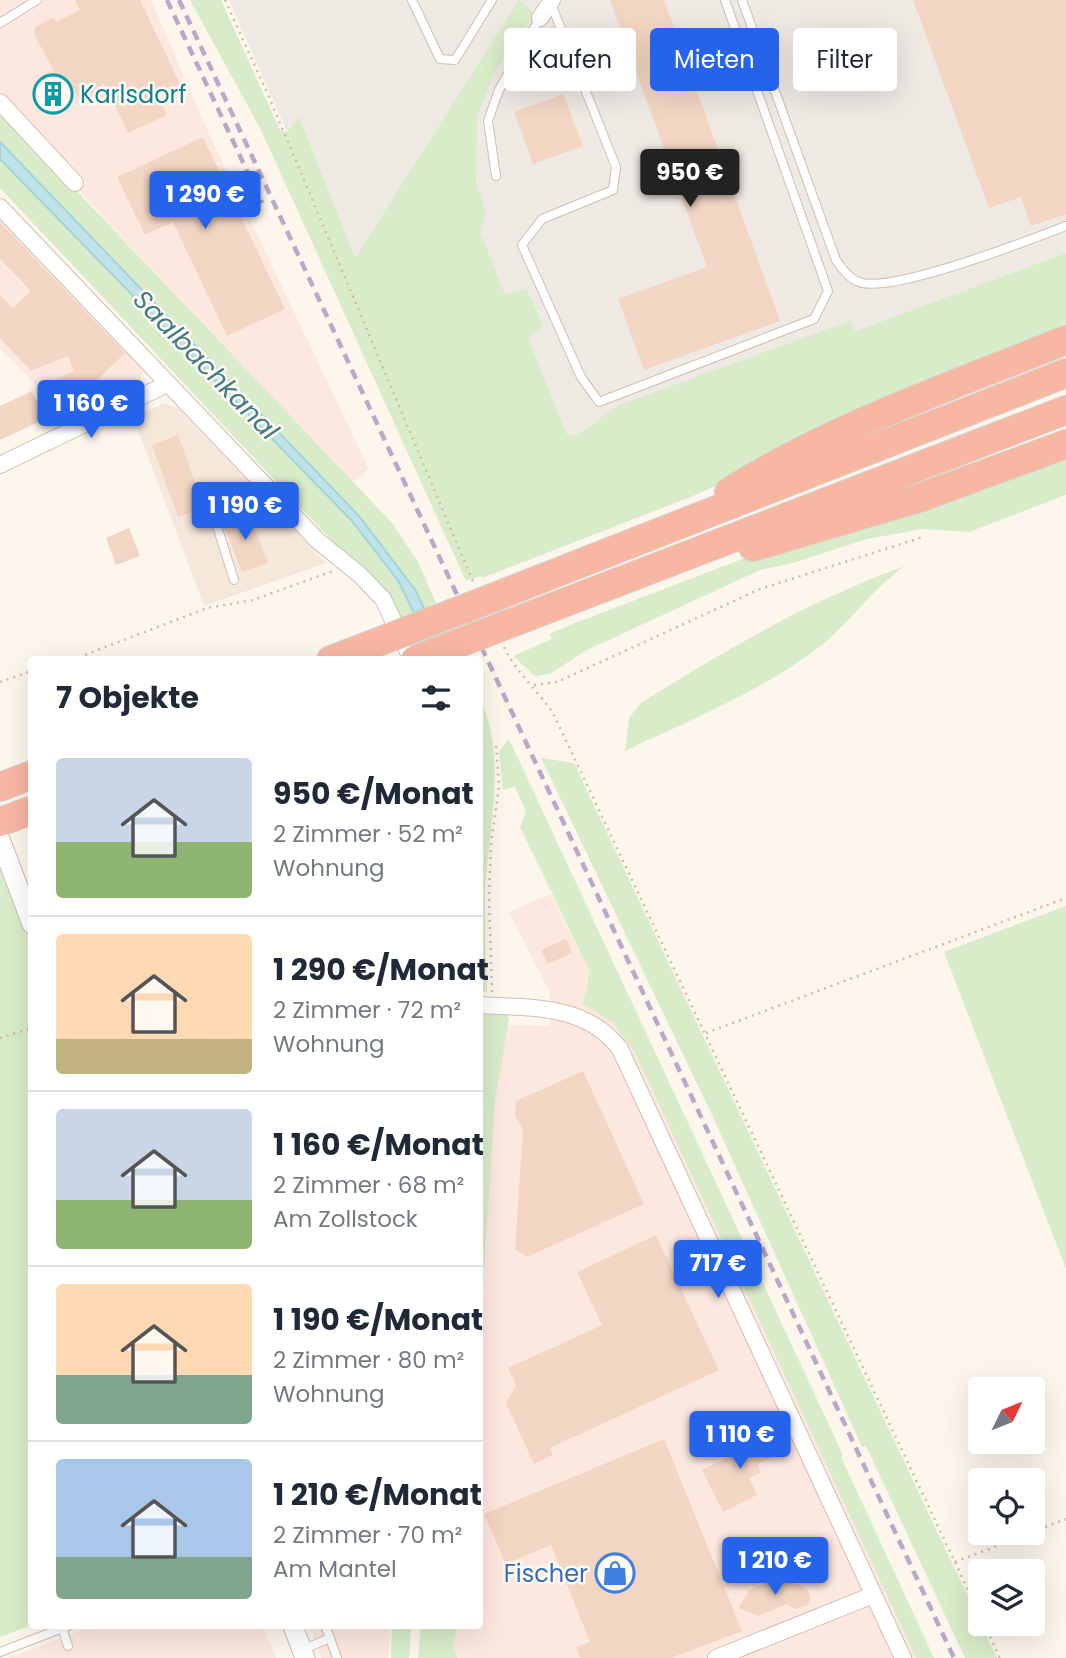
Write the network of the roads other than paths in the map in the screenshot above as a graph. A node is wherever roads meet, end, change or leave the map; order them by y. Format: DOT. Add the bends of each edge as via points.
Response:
graph roads {
  1 [pos="37,0"];
  2 [pos="412,0"];
  3 [pos="492,0"];
  4 [pos="725,0"];
  5 [pos="743,0"];
  6 [pos="551,1"];
  7 [pos="540,18"];
  8 [pos="0,23"];
  9 [pos="0,102"];
  10 [pos="496,176"];
  11 [pos="75,183"];
  12 [pos="0,207"];
  13 [pos="1066,226"];
  14 [pos="1066,341"];
  15 [pos="1066,373"];
  16 [pos="167,384"];
  17 [pos="1066,410"];
  18 [pos="1066,444"];
  19 [pos="0,465"];
  20 [pos="266,487"];
  21 [pos="667,531"];
  22 [pos="681,558"];
  23 [pos="234,580"];
  24 [pos="406,652"];
  25 [pos="368,656"];
  26 [pos="3,848"];
  27 [pos="28,914"];
  28 [pos="486,1006"];
  29 [pos="873,1595"];
  30 [pos="60,1629"];
  31 [pos="65,1629"];
  32 [pos="294,1629"];
  33 [pos="326,1629"];
  34 [pos="330,1638"];
  35 [pos="68,1646"];
  36 [pos="0,1651"];
  37 [pos="303,1654"];
  38 [pos="337,1658"];
  39 [pos="716,1658"];
  40 [pos="903,1658"];
  1 -- 8 [label="lane"];
  2 -- 3 [label="lane" via="440,59 455,60"];
  4 -- 6 [label="lane" via="828,291 814,319 599,402 581,377 522,245 542,219 613,190 616,167"];
  5 -- 13 [label="lane" via="836,260 848,276 871,284 923,274 982,258"];
  6 -- 7 [label="street"];
  7 -- 10 [label="lane" via="499,90 488,121"];
  9 -- 11 [label="street"];
  12 -- 16 [label="street"];
  14 -- 21 [label="highway" via="839,433 762,471"];
  15 -- 21 [label="highway"];
  16 -- 19 [label="street"];
  16 -- 20 [label="street"];
  17 -- 22 [label="highway"];
  18 -- 22 [label="highway" via="922,497 766,545"];
  20 -- 23 [label="lane" via="212,510"];
  20 -- 24 [label="street" via="324,548 383,599"];
  21 -- 24 [label="highway, bridge" via="483,592"];
  22 -- 24 [label="highway, bridge" via="504,634"];
  24 -- 25 [label="highway"];
  26 -- 27 [label="street"];
  28 -- 29 [label="street" via="575,1015 603,1029 621,1049"];
  29 -- 39 [label="street"];
  29 -- 40 [label="street"];
  30 -- 36 [label="lane"];
  31 -- 35 [label="lane"];
  32 -- 37 [label="street"];
  33 -- 34 [label="lane"];
  34 -- 37 [label="lane"];
  34 -- 38 [label="lane"];
}
